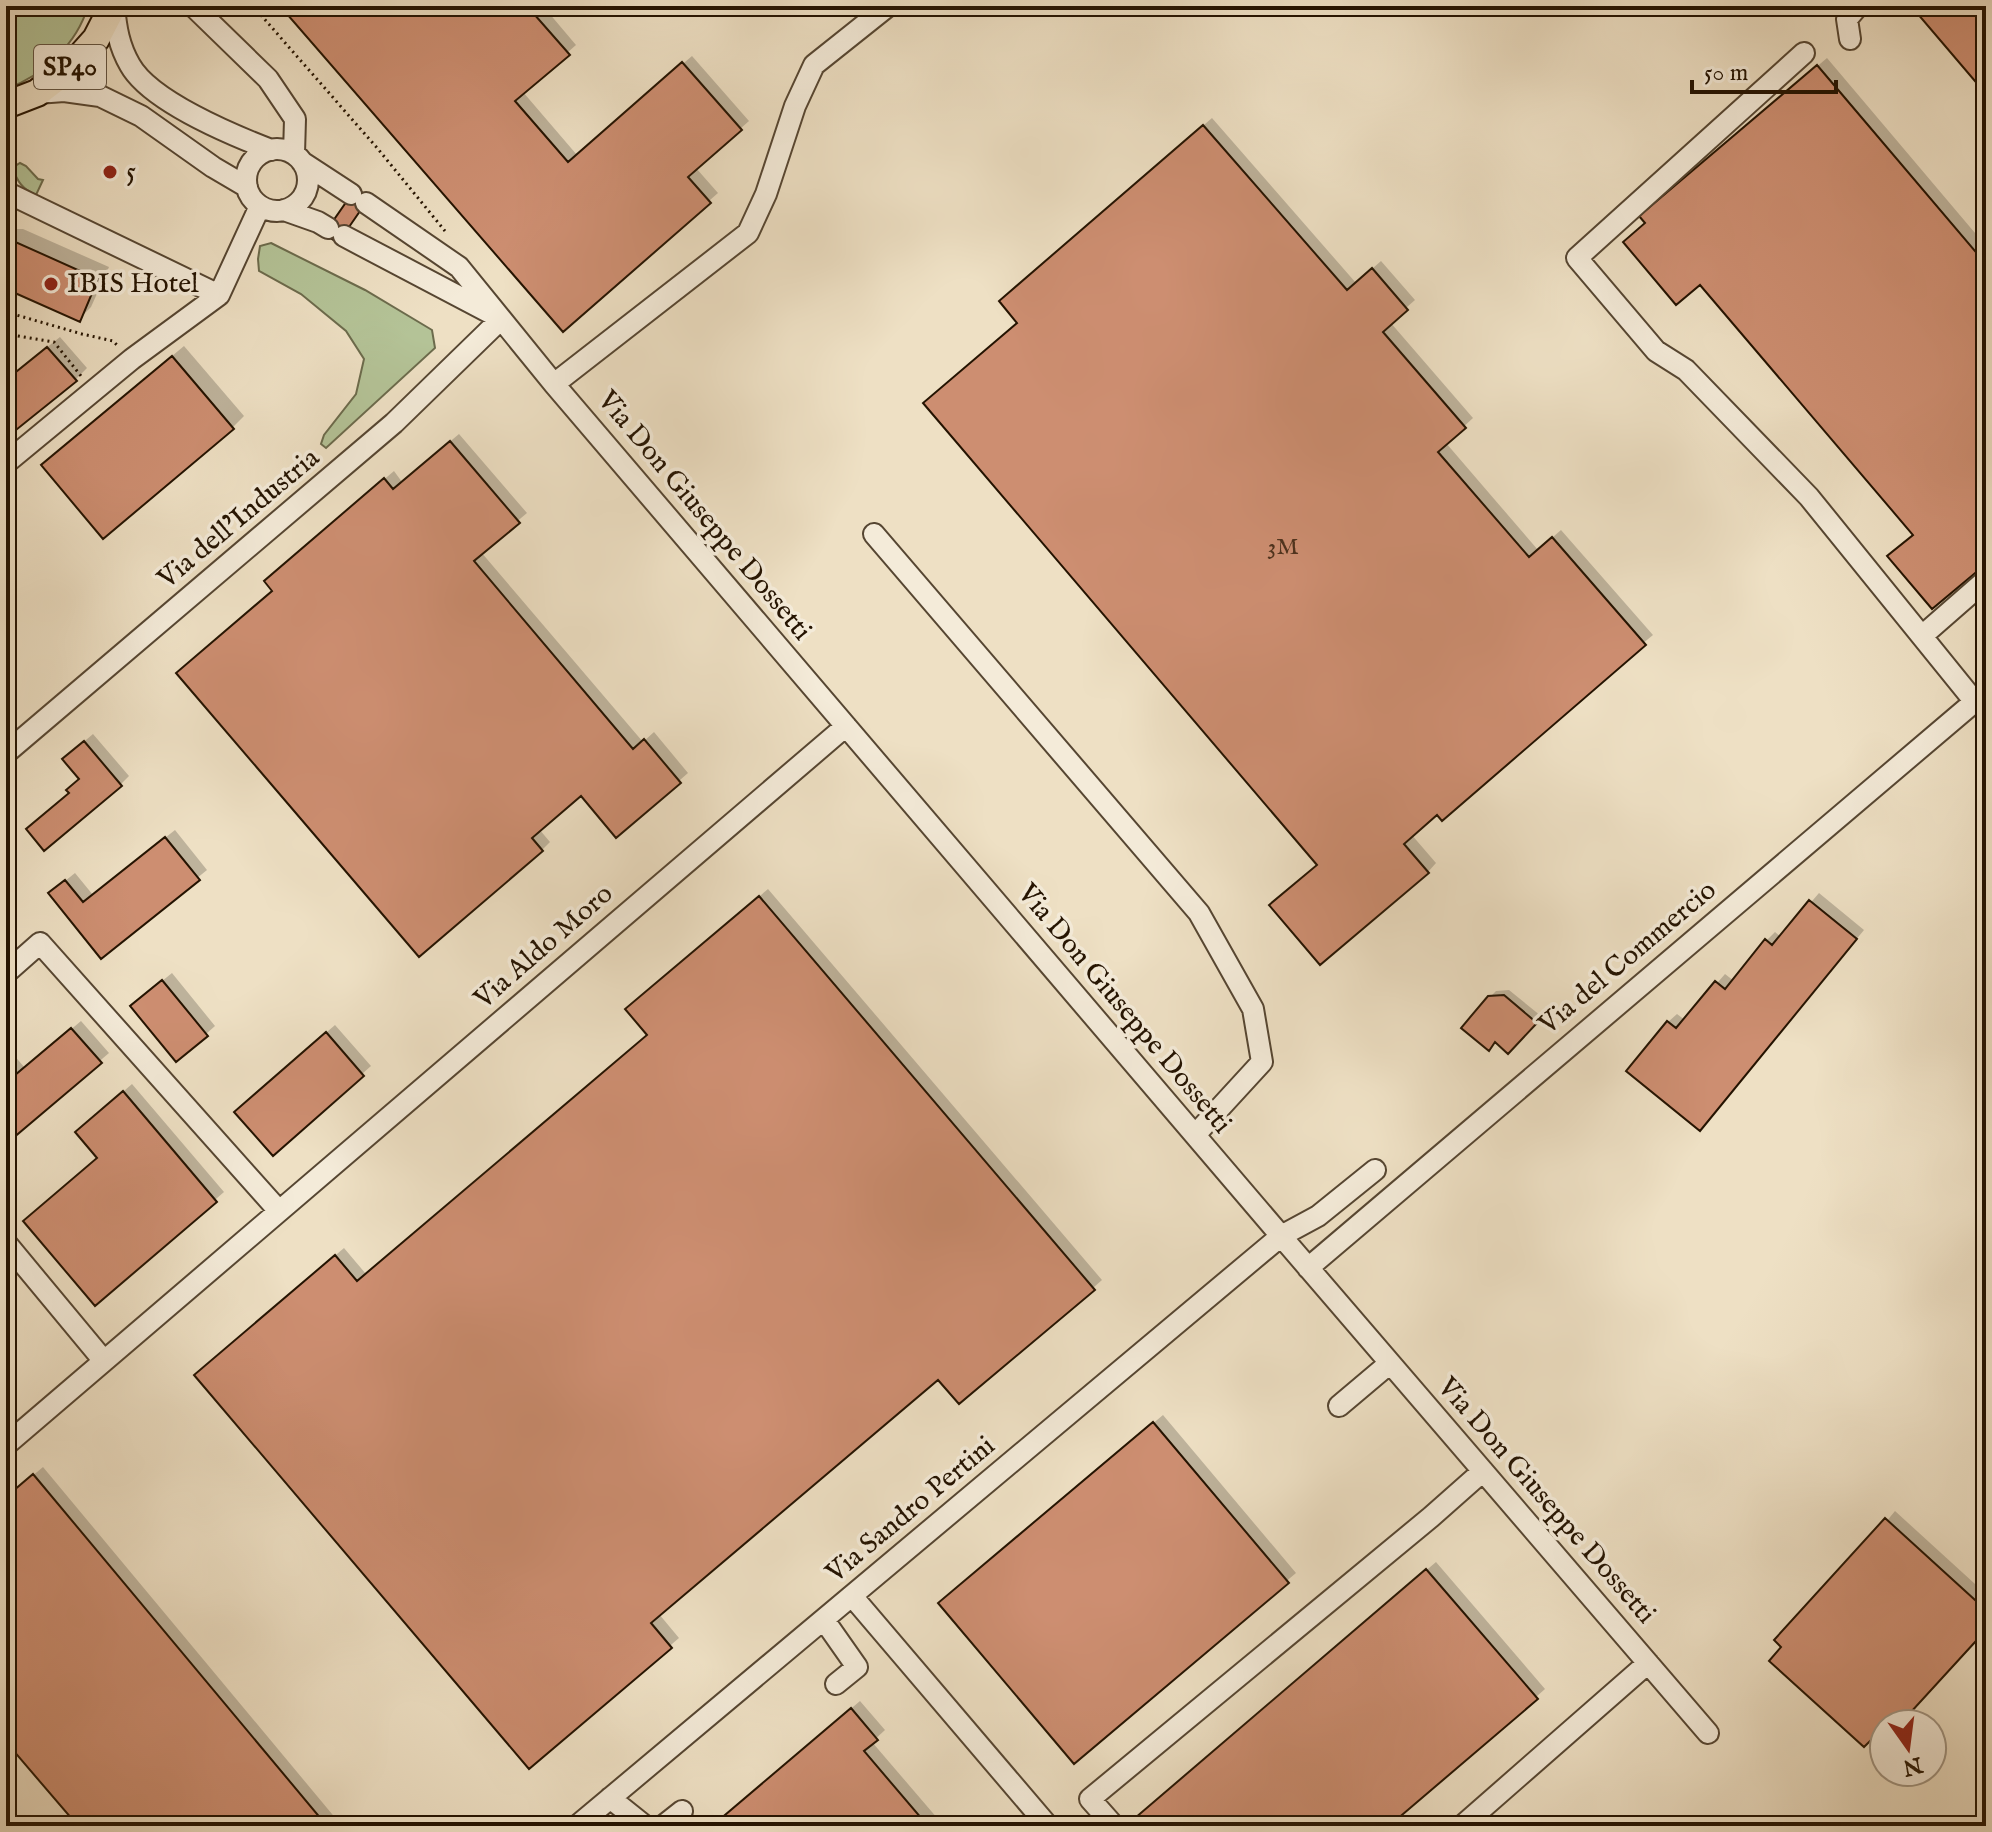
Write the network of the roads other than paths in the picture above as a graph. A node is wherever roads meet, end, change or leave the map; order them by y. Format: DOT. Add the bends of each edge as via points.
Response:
graph roads {
  1 [pos="113,6"];
  2 [pos="193,6"];
  3 [pos="888,6"];
  4 [pos="1858,6"];
  5 [pos="1850,39"];
  6 [pos="1804,53"];
  7 [pos="37,93"];
  8 [pos="6,105"];
  9 [pos="271,150"];
  10 [pos="298,158"];
  11 [pos="247,187"];
  12 [pos="7,193"];
  13 [pos="260,206"];
  14 [pos="284,210"];
  15 [pos="219,295"];
  16 [pos="501,319"];
  17 [pos="554,384"];
  18 [pos="6,463"];
  19 [pos="874,534"];
  20 [pos="1986,580"];
  21 [pos="1922,636"];
  22 [pos="1980,697"];
  23 [pos="846,726"];
  24 [pos="6,753"];
  25 [pos="6,973"];
  26 [pos="1195,1135"];
  27 [pos="1375,1170"];
  28 [pos="279,1211"];
  29 [pos="1281,1236"];
  30 [pos="6,1243"];
  31 [pos="1308,1268"];
  32 [pos="104,1361"];
  33 [pos="1390,1363"];
  34 [pos="1339,1406"];
  35 [pos="6,1445"];
  36 [pos="1483,1471"];
  37 [pos="852,1596"];
  38 [pos="824,1620"];
  39 [pos="1648,1663"];
  40 [pos="836,1684"];
  41 [pos="1708,1733"];
  42 [pos="610,1798"];
  43 [pos="682,1811"];
  44 [pos="582,1824"];
  45 [pos="645,1826"];
  46 [pos="663,1826"];
  47 [pos="1048,1826"];
  48 [pos="1114,1826"];
  49 [pos="1462,1826"];
  1 -- 7 [label="main road, SP40" via="96,39"];
  1 -- 9 [label="street, Via Don Giuseppe Dossetti" via="118,40 131,68 152,91"];
  2 -- 10 [label="street" via="268,79 295,119"];
  3 -- 17 [label="street" via="814,65 748,233"];
  4 -- 5 [label="street" via="1847,19"];
  6 -- 21 [label="street" via="1577,258 1656,351 1686,370 1809,497"];
  7 -- 8 [label="main road, SP40"];
  7 -- 11 [label="street" via="100,96 141,116"];
  9 -- 10 [label="street, Via Don Giuseppe Dossetti" via="287,150"];
  9 -- 11 [label="street" via="254,159"];
  10 -- 14 [label="street" via="307,171 306,191"];
  10 -- 16 [label="street, Via Don Giuseppe Dossetti" via="459,267"];
  11 -- 13 [label="street"];
  12 -- 15 [label="street"];
  13 -- 14 [label="street, Via Don Giuseppe Dossetti"];
  13 -- 15 [label="street"];
  14 -- 16 [label="street, Via Don Giuseppe Dossetti" via="318,222"];
  15 -- 18 [label="street"];
  16 -- 17 [label="street, Via Don Giuseppe Dossetti"];
  16 -- 24 [label="street, Via dell’Industria" via="394,423"];
  17 -- 23 [label="street, Via Don Giuseppe Dossetti"];
  19 -- 26 [label="street" via="1199,913 1253,1009 1262,1062"];
  20 -- 21 [label="street"];
  21 -- 22 [label="street"];
  22 -- 31 [label="street, Via del Commercio"];
  23 -- 26 [label="street, Via Don Giuseppe Dossetti"];
  23 -- 28 [label="street, Via Aldo Moro"];
  25 -- 28 [label="street" via="40,943"];
  26 -- 29 [label="street, Via Don Giuseppe Dossetti"];
  27 -- 29 [label="street, Via Sandro Pertini" via="1318,1216"];
  28 -- 32 [label="street, Via Aldo Moro"];
  29 -- 31 [label="street, Via Don Giuseppe Dossetti"];
  29 -- 37 [label="street, Via Sandro Pertini"];
  30 -- 32 [label="street"];
  31 -- 33 [label="street, Via Don Giuseppe Dossetti"];
  32 -- 35 [label="street, Via Aldo Moro"];
  33 -- 34 [label="street"];
  33 -- 36 [label="street, Via Don Giuseppe Dossetti"];
  36 -- 39 [label="street, Via Don Giuseppe Dossetti"];
  36 -- 48 [label="street" via="1090,1799"];
  37 -- 38 [label="street, Via Sandro Pertini"];
  37 -- 47 [label="street"];
  38 -- 40 [label="street" via="857,1667"];
  38 -- 42 [label="street, Via Sandro Pertini"];
  39 -- 41 [label="street, Via Don Giuseppe Dossetti"];
  39 -- 49 [label="street"];
  42 -- 44 [label="street, Via Sandro Pertini"];
  42 -- 45 [label="street"];
  43 -- 46 [label="street"];
}
